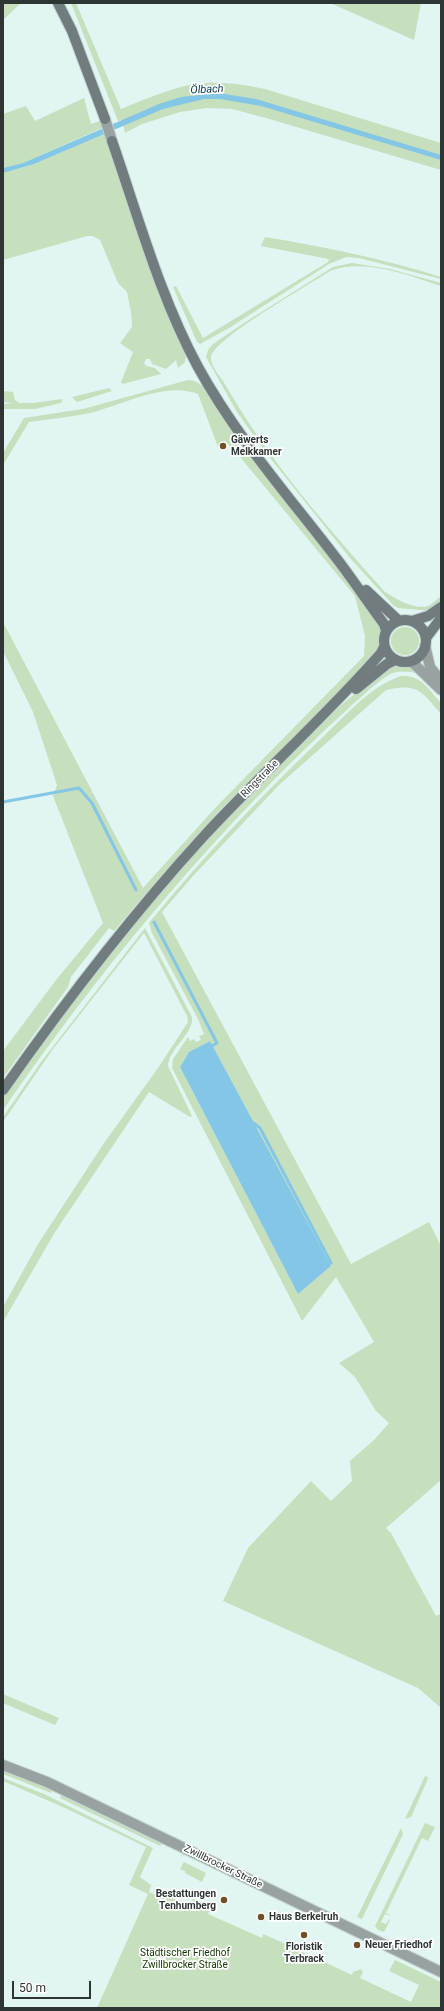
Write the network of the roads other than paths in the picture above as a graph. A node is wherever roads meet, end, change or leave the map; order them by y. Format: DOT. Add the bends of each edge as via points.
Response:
graph roads {
  1 [pos="58,3"];
  2 [pos="105,119"];
  3 [pos="112,141"];
  4 [pos="343,567"];
  5 [pos="441,607"];
  6 [pos="441,618"];
  7 [pos="398,621"];
  8 [pos="412,621"];
  9 [pos="386,631"];
  10 [pos="425,642"];
  11 [pos="384,647"];
  12 [pos="395,660"];
  13 [pos="411,661"];
  14 [pos="441,681"];
  15 [pos="441,690"];
  16 [pos="317,722"];
  17 [pos="3,1090"];
  18 [pos="3,1765"];
  19 [pos="441,1972"];
  1 -- 2 [label="main road" via="72,31"];
  2 -- 3 [label="street"];
  3 -- 4 [label="main road" via="166,295 196,364 237,431"];
  4 -- 7 [label="main road"];
  4 -- 9 [label="main road" via="384,624"];
  5 -- 8 [label="main road" via="428,616"];
  6 -- 10 [label="main road"];
  7 -- 8 [label="main road"];
  7 -- 9 [label="main road"];
  8 -- 10 [label="main road" via="421,628"];
  9 -- 11 [label="main road"];
  10 -- 13 [label="main road" via="420,656"];
  10 -- 14 [label="street" via="430,667"];
  11 -- 12 [label="main road"];
  11 -- 16 [label="main road, Ringstraße" via="367,670"];
  12 -- 13 [label="main road"];
  12 -- 16 [label="main road, Ringstraße"];
  13 -- 15 [label="street"];
  16 -- 17 [label="main road, Ringstraße" via="203,837 135,915 64,1004"];
  18 -- 19 [label="street, Zwillbrocker Straße" via="59,1787"];
}
